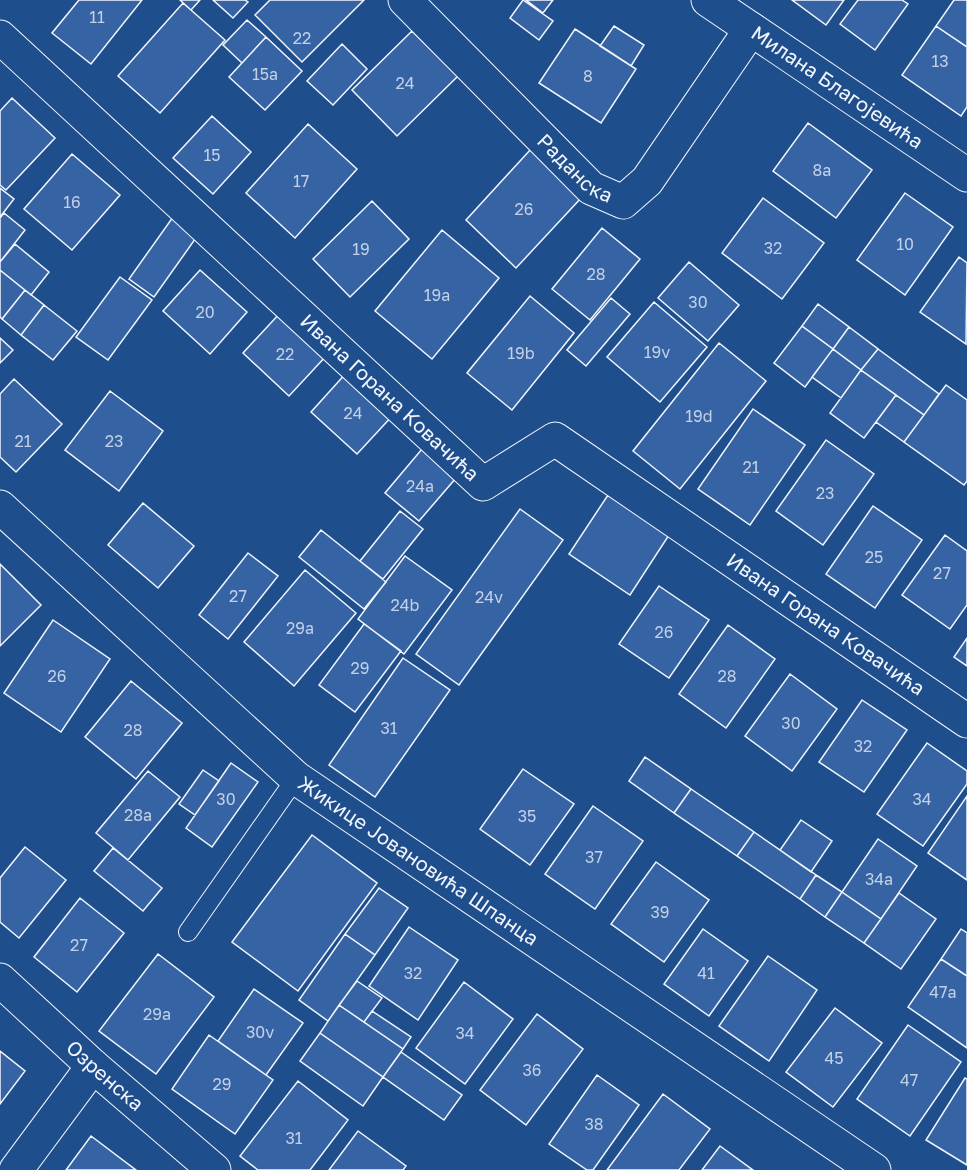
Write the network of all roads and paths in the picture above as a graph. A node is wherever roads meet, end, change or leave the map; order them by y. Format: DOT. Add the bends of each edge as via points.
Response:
graph roads {
  1 [pos="405,0"];
  2 [pos="708,0"];
  3 [pos="751,29"];
  4 [pos="0,37"];
  5 [pos="967,175"];
  6 [pos="0,507"];
  7 [pos="967,721"];
  8 [pos="296,778"];
  9 [pos="188,932"];
  10 [pos="0,980"];
  11 [pos="93,1066"];
  12 [pos="16,1170"];
  13 [pos="214,1170"];
  14 [pos="874,1170"];
  1 -- 3 [label="street, Раданска" via="591,188 623,202 647,181"];
  2 -- 3 [label="street, Милана Благојевића"];
  3 -- 5 [label="street, Милана Благојевића"];
  4 -- 7 [label="street, Ивана Горана Ковачића" via="483,484 555,439"];
  6 -- 8 [label="street, Жикице Јовановића Шпанца"];
  8 -- 9 [label="lane"];
  8 -- 14 [label="street, Жикице Јовановића Шпанца"];
  10 -- 11 [label="street, Озренска"];
  11 -- 12 [label="street"];
  11 -- 13 [label="street, Озренска"];
}
